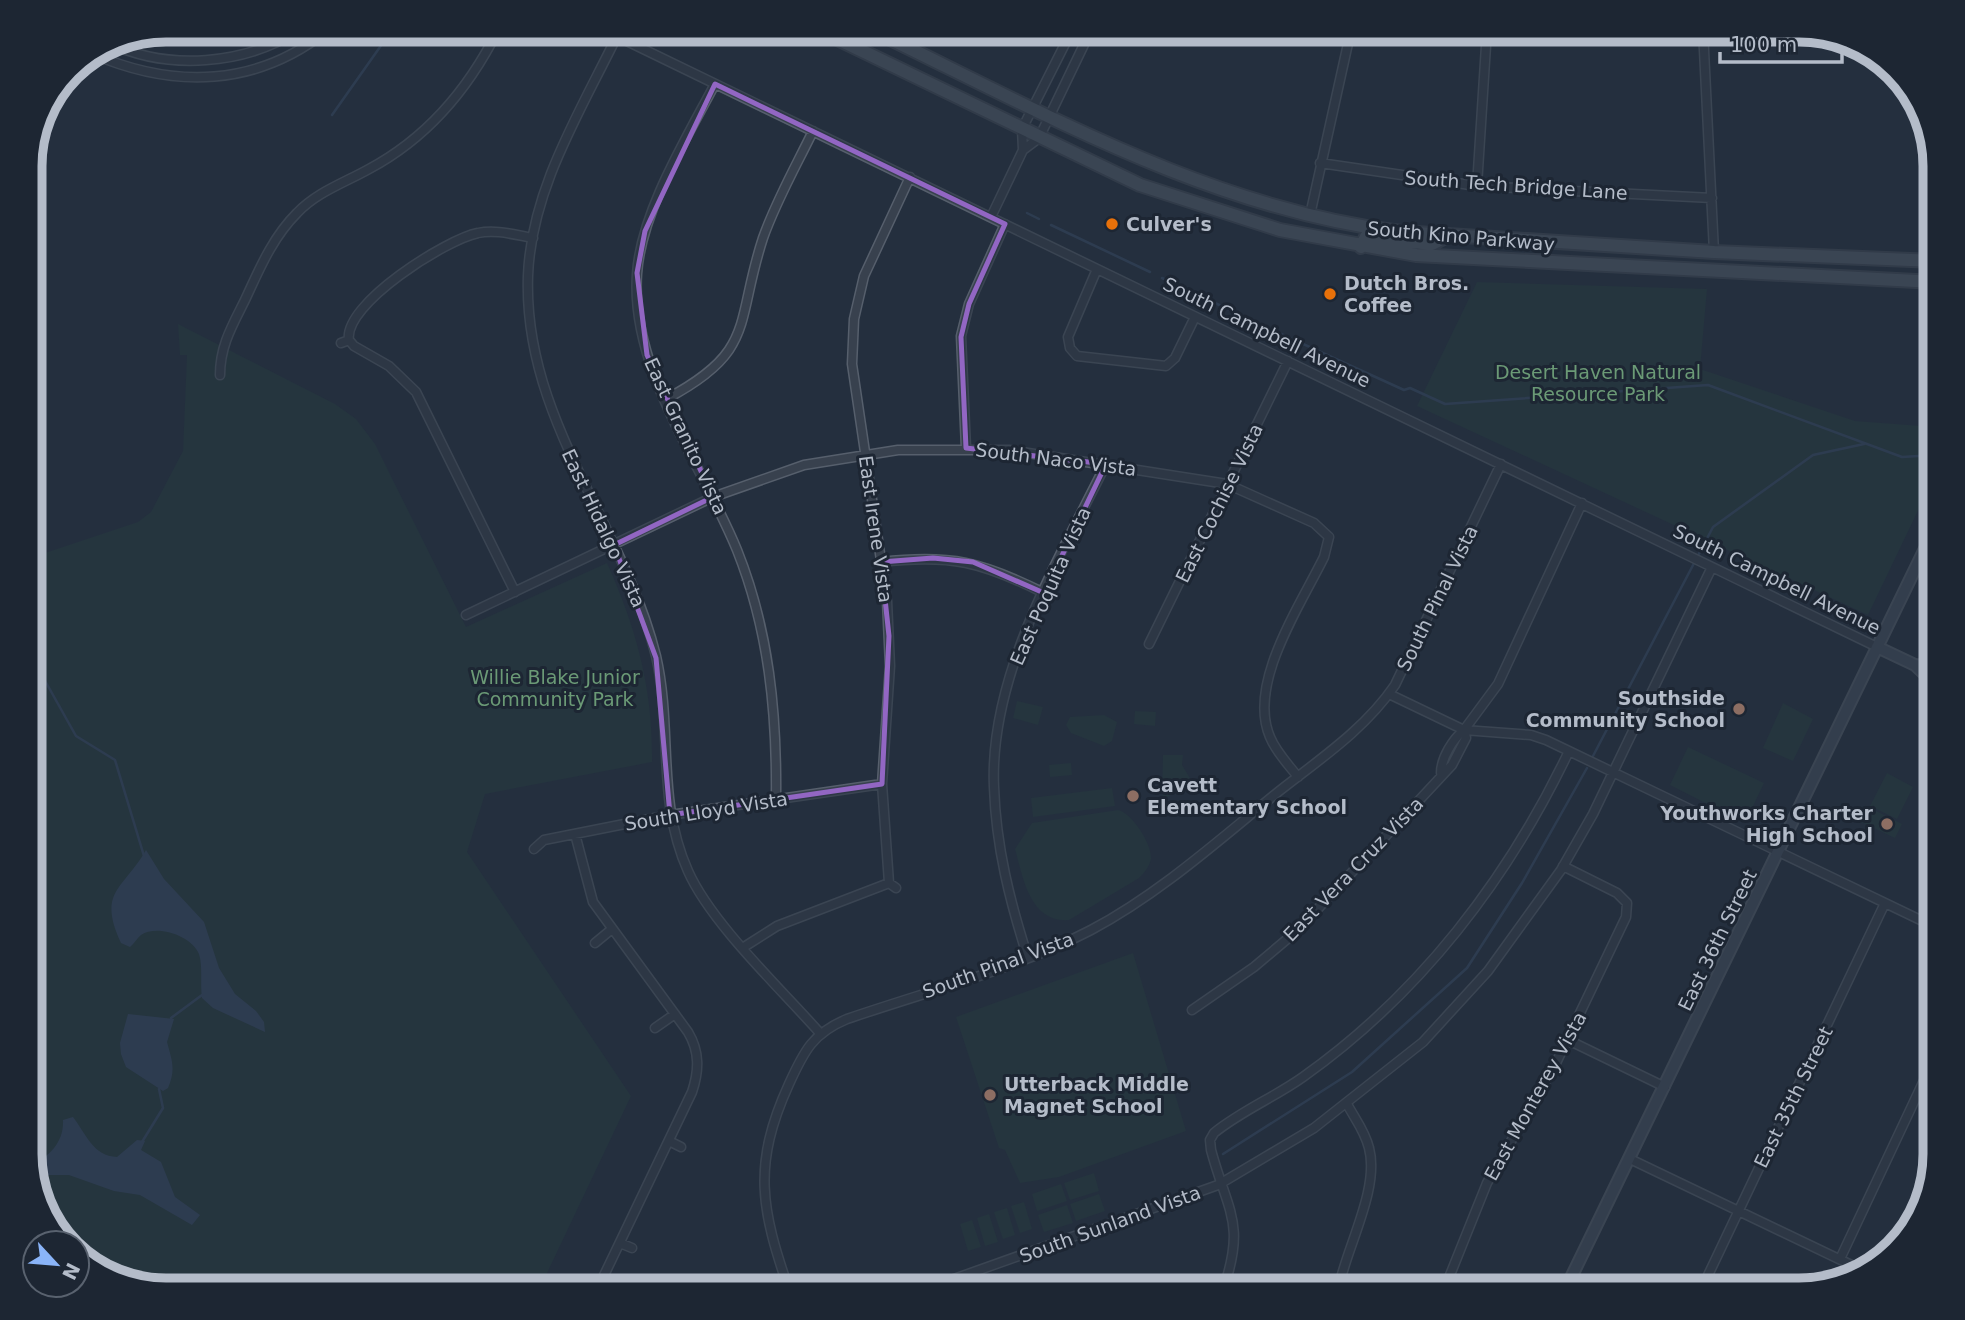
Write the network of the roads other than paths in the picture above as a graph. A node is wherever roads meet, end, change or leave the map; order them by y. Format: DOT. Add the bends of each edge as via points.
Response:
graph roads {
  1 [pos="275,42"];
  2 [pos="309,42"];
  3 [pos="491,42"];
  4 [pos="614,42"];
  5 [pos="629,42"];
  6 [pos="843,42"];
  7 [pos="897,42"];
  8 [pos="1066,42"];
  9 [pos="1085,42"];
  10 [pos="1348,42"];
  11 [pos="1486,42"];
  12 [pos="1704,42"];
  13 [pos="127,49"];
  14 [pos="105,59"];
  15 [pos="715,84"];
  16 [pos="1032,108"];
  17 [pos="1050,116"];
  18 [pos="1022,129"];
  19 [pos="813,131"];
  20 [pos="1039,138"];
  21 [pos="1023,150"];
  22 [pos="1320,163"];
  23 [pos="909,177"];
  24 [pos="1477,186"];
  25 [pos="1712,198"];
  26 [pos="1310,215"];
  27 [pos="991,217"];
  28 [pos="1005,224"];
  29 [pos="1450,235"];
  30 [pos="533,238"];
  31 [pos="1361,247"];
  32 [pos="1714,252"];
  33 [pos="1923,261"];
  34 [pos="1097,269"];
  35 [pos="1923,281"];
  36 [pos="1195,317"];
  37 [pos="1288,361"];
  38 [pos="220,375"];
  39 [pos="666,399"];
  40 [pos="966,448"];
  41 [pos="866,454"];
  42 [pos="1106,464"];
  43 [pos="1501,464"];
  44 [pos="1227,484"];
  45 [pos="713,497"];
  46 [pos="1582,503"];
  47 [pos="614,545"];
  48 [pos="1923,553"];
  49 [pos="881,562"];
  50 [pos="1712,567"];
  51 [pos="515,592"];
  52 [pos="1044,593"];
  53 [pos="466,615"];
  54 [pos="1149,644"];
  55 [pos="1877,647"];
  56 [pos="1915,665"];
  57 [pos="1923,666"];
  58 [pos="1923,673"];
  59 [pos="1389,694"];
  60 [pos="1464,730"];
  61 [pos="1569,751"];
  62 [pos="1612,774"];
  63 [pos="1298,777"];
  64 [pos="882,784"];
  65 [pos="776,799"];
  66 [pos="670,815"];
  67 [pos="575,834"];
  68 [pos="534,849"];
  69 [pos="1778,853"];
  70 [pos="1563,866"];
  71 [pos="1885,903"];
  72 [pos="1923,922"];
  73 [pos="612,929"];
  74 [pos="595,943"];
  75 [pos="744,947"];
  76 [pos="1028,958"];
  77 [pos="1192,1010"];
  78 [pos="674,1014"];
  79 [pos="655,1028"];
  80 [pos="820,1032"];
  81 [pos="1568,1040"];
  82 [pos="1923,1083"];
  83 [pos="1665,1087"];
  84 [pos="1347,1104"];
  85 [pos="669,1141"];
  86 [pos="681,1147"];
  87 [pos="1630,1159"];
  88 [pos="1219,1185"];
  89 [pos="1738,1211"];
  90 [pos="620,1243"];
  91 [pos="632,1248"];
  92 [pos="1840,1259"];
  93 [pos="1853,1266"];
  94 [pos="603,1278"];
  95 [pos="785,1278"];
  96 [pos="957,1278"];
  97 [pos="1227,1278"];
  98 [pos="1342,1278"];
  99 [pos="1448,1278"];
  100 [pos="1571,1278"];
  101 [pos="1706,1278"];
  1 -- 13 [label="street" via="194,60 157,58"];
  2 -- 14 [label="street" via="278,61 213,77 160,76"];
  3 -- 38 [label="street" via="472,76 433,122 386,159 320,194 288,222 224,342"];
  4 -- 30 [label="street, East Hidalgo Vista" via="553,169"];
  5 -- 15 [label="street, South Campbell Avenue"];
  6 -- 18 [label="main road, South Kino Parkway"];
  7 -- 16 [label="main road, South Kino Parkway"];
  8 -- 16 [label="street"];
  9 -- 17 [label="street"];
  10 -- 22 [label="street"];
  11 -- 24 [label="street"];
  12 -- 25 [label="street"];
  15 -- 19 [label="street, South Campbell Avenue"];
  15 -- 39 [label="street, East Granito Vista" via="645,231 637,273 638,312 647,355"];
  16 -- 17 [label="main road, South Kino Parkway"];
  16 -- 18 [label="street"];
  17 -- 20 [label="street"];
  17 -- 26 [label="main road, South Kino Parkway" via="1186,177"];
  18 -- 20 [label="main road, South Kino Parkway"];
  18 -- 21 [label="street"];
  19 -- 23 [label="street, South Campbell Avenue"];
  19 -- 39 [label="street" via="764,235 740,332 707,374"];
  20 -- 21 [label="street"];
  20 -- 31 [label="main road, South Kino Parkway" via="1186,202 1280,230"];
  21 -- 27 [label="street"];
  22 -- 24 [label="street, South Tech Bridge Lane"];
  22 -- 26 [label="street"];
  23 -- 27 [label="street, South Campbell Avenue"];
  23 -- 41 [label="street, East Irene Vista" via="857,300 852,364"];
  24 -- 25 [label="street, South Tech Bridge Lane"];
  25 -- 32 [label="street"];
  26 -- 29 [label="main road, South Kino Parkway" via="1376,229"];
  27 -- 28 [label="street, South Campbell Avenue"];
  28 -- 34 [label="street, South Campbell Avenue"];
  28 -- 40 [label="street" via="969,304 961,336"];
  29 -- 31 [label="main road" via="1432,244 1366,237"];
  29 -- 32 [label="main road, South Kino Parkway"];
  30 -- 47 [label="street, East Hidalgo Vista" via="528,301 537,368 554,420"];
  30 -- 51 [label="street" via="492,231 460,239 378,291 354,320 345,342 389,366 421,400"];
  31 -- 35 [label="main road, South Kino Parkway" via="1449,257"];
  32 -- 33 [label="main road, South Kino Parkway"];
  34 -- 36 [label="street, South Campbell Avenue"];
  34 -- 36 [label="street" via="1065,350 1082,357 1161,368 1175,358"];
  36 -- 37 [label="street, South Campbell Avenue"];
  37 -- 43 [label="street, South Campbell Avenue"];
  37 -- 44 [label="street, East Cochise Vista"];
  39 -- 45 [label="street, East Granito Vista"];
  40 -- 41 [label="street, South Naco Vista"];
  40 -- 42 [label="street, South Naco Vista"];
  41 -- 45 [label="street, South Naco Vista" via="804,466"];
  41 -- 49 [label="street, East Irene Vista"];
  42 -- 44 [label="street, South Naco Vista"];
  42 -- 52 [label="street, East Poquita Vista"];
  43 -- 46 [label="street, South Campbell Avenue"];
  43 -- 59 [label="street, South Pinal Vista"];
  44 -- 54 [label="street, East Cochise Vista"];
  44 -- 63 [label="street, South Naco Vista" via="1333,536 1265,682 1264,716 1269,735"];
  45 -- 47 [label="street, South Naco Vista"];
  45 -- 65 [label="street, East Granito Vista" via="742,564 762,632 777,736"];
  46 -- 50 [label="street, South Campbell Avenue"];
  46 -- 60 [label="street, East Vera Cruz Vista" via="1498,684"];
  47 -- 51 [label="street, South Naco Vista"];
  47 -- 66 [label="street, East Hidalgo Vista" via="656,658"];
  48 -- 55 [label="main road, East 36th Street"];
  49 -- 52 [label="street" via="933,558 973,562"];
  49 -- 64 [label="street, East Irene Vista" via="890,666"];
  50 -- 55 [label="street, South Campbell Avenue"];
  50 -- 62 [label="street, South Sunland Vista"];
  51 -- 53 [label="street, South Naco Vista"];
  52 -- 76 [label="street, East Poquita Vista" via="1013,664 995,760 995,808 1005,885"];
  55 -- 56 [label="main road, South Campbell Avenue"];
  55 -- 69 [label="main road, East 36th Street"];
  56 -- 57 [label="main road, South Campbell Avenue"];
  56 -- 58 [label="main road, South Campbell Avenue"];
  59 -- 60 [label="street"];
  59 -- 63 [label="street, South Pinal Vista"];
  60 -- 61 [label="street" via="1531,735"];
  60 -- 77 [label="street, East Vera Cruz Vista" via="1466,738 1452,765 1298,930"];
  61 -- 62 [label="street"];
  61 -- 88 [label="street" via="1486,894 1413,982 1304,1076 1214,1133 1210,1140"];
  62 -- 69 [label="street"];
  62 -- 70 [label="street, South Sunland Vista"];
  63 -- 76 [label="street, South Pinal Vista" via="1133,904 1093,929"];
  64 -- 65 [label="street, South Lloyd Vista"];
  64 -- 75 [label="street, East Irene Vista" via="893,886 777,926"];
  65 -- 66 [label="street, South Lloyd Vista"];
  66 -- 67 [label="street, South Lloyd Vista"];
  66 -- 75 [label="street, East Hidalgo Vista" via="697,890"];
  67 -- 68 [label="street, South Lloyd Vista" via="544,840"];
  67 -- 73 [label="street" via="588,891"];
  69 -- 71 [label="street"];
  69 -- 83 [label="main road, East 36th Street"];
  70 -- 81 [label="street, East Monterey Vista" via="1617,893 1627,903 1626,917"];
  70 -- 84 [label="street, South Sunland Vista" via="1462,1002 1423,1042"];
  71 -- 72 [label="street"];
  71 -- 89 [label="street, East 35th Street"];
  73 -- 74 [label="street"];
  73 -- 78 [label="street"];
  75 -- 80 [label="street, East Hidalgo Vista"];
  76 -- 80 [label="street, South Pinal Vista" via="847,1018"];
  78 -- 79 [label="street"];
  78 -- 85 [label="street" via="694,1041 698,1064 692,1092"];
  80 -- 95 [label="street" via="798,1064 779,1106 765,1158 766,1213"];
  81 -- 83 [label="street"];
  81 -- 99 [label="street, East Monterey Vista" via="1496,1166"];
  82 -- 92 [label="street"];
  83 -- 87 [label="main road, East 36th Street"];
  84 -- 88 [label="street, South Sunland Vista"];
  84 -- 98 [label="street" via="1365,1135 1372,1166"];
  85 -- 86 [label="street"];
  85 -- 90 [label="street"];
  87 -- 89 [label="street"];
  87 -- 100 [label="main road, East 36th Street"];
  88 -- 96 [label="street, South Sunland Vista"];
  88 -- 97 [label="street" via="1236,1228"];
  89 -- 92 [label="street"];
  89 -- 101 [label="street, East 35th Street"];
  90 -- 91 [label="street"];
  90 -- 94 [label="street"];
  92 -- 93 [label="street"];
}
